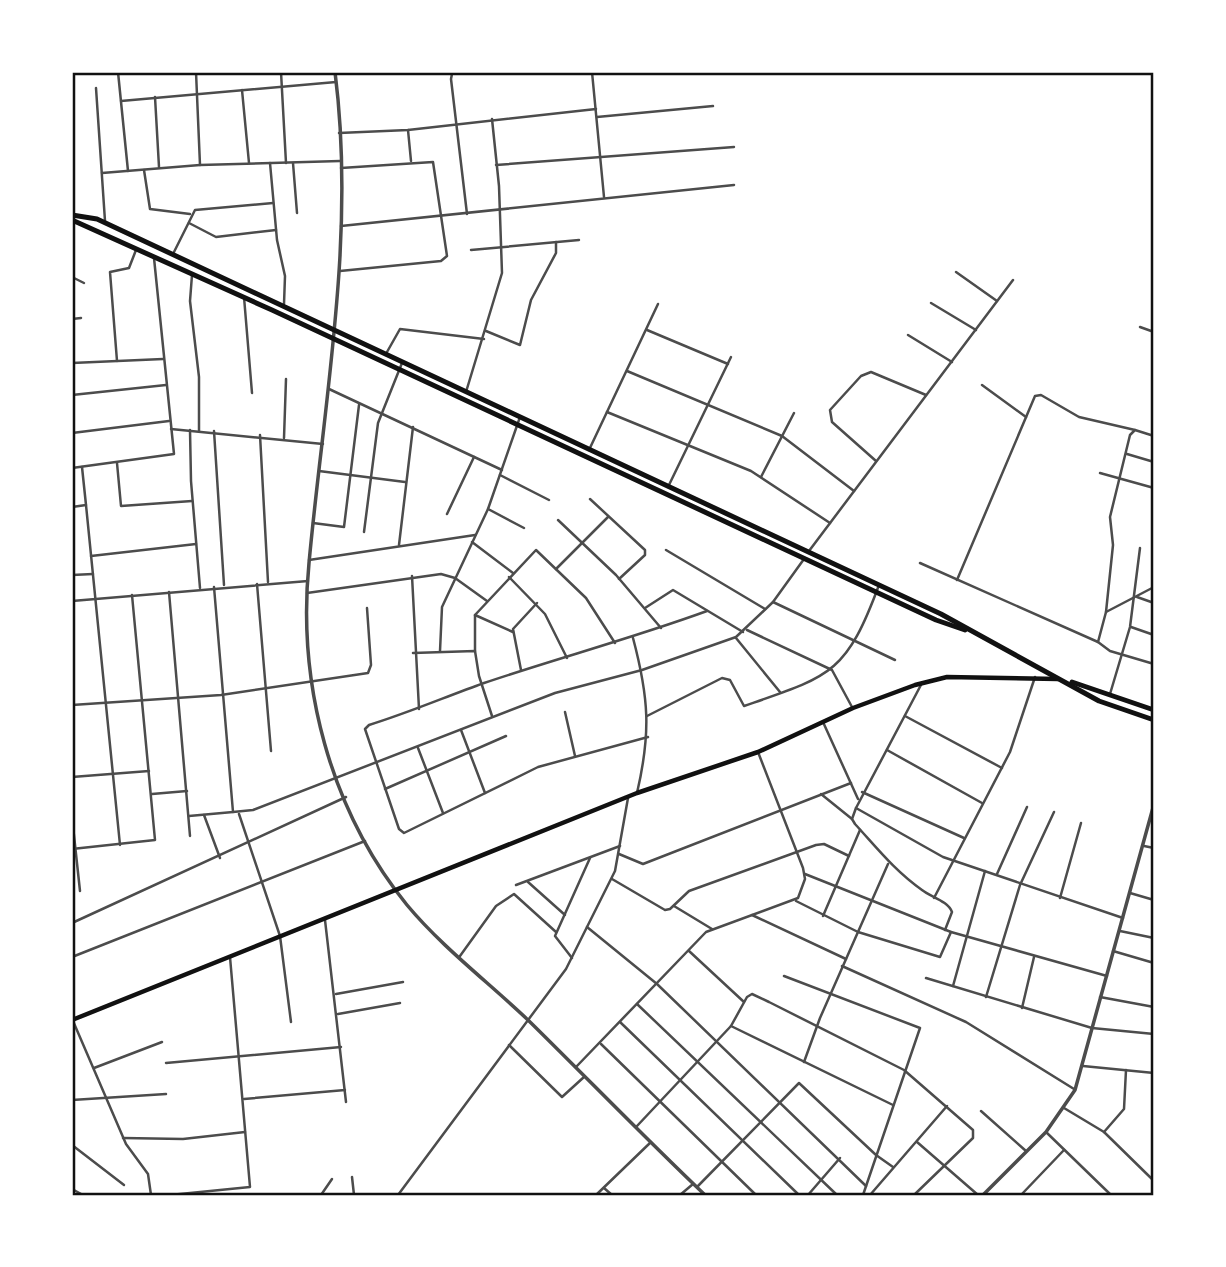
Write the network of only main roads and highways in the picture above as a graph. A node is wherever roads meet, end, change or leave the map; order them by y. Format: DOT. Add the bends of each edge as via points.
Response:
graph roads {
  1 [pos="72,215"];
  2 [pos="72,220"];
  3 [pos="400,366"];
  4 [pos="978,634"];
  5 [pos="1062,679"];
  6 [pos="1154,710"];
  7 [pos="1154,720"];
  8 [pos="72,1020"];
  1 -- 3 [label="highway" via="106,223"];
  2 -- 3 [label="highway"];
  3 -- 4 [label="highway" via="520,417"];
  3 -- 4 [label="highway" via="936,621"];
  4 -- 5 [label="highway"];
  5 -- 6 [label="highway"];
  5 -- 7 [label="highway" via="1100,701"];
  5 -- 8 [label="main road" via="947,677 922,683 853,708 758,752 637,793"];
}
